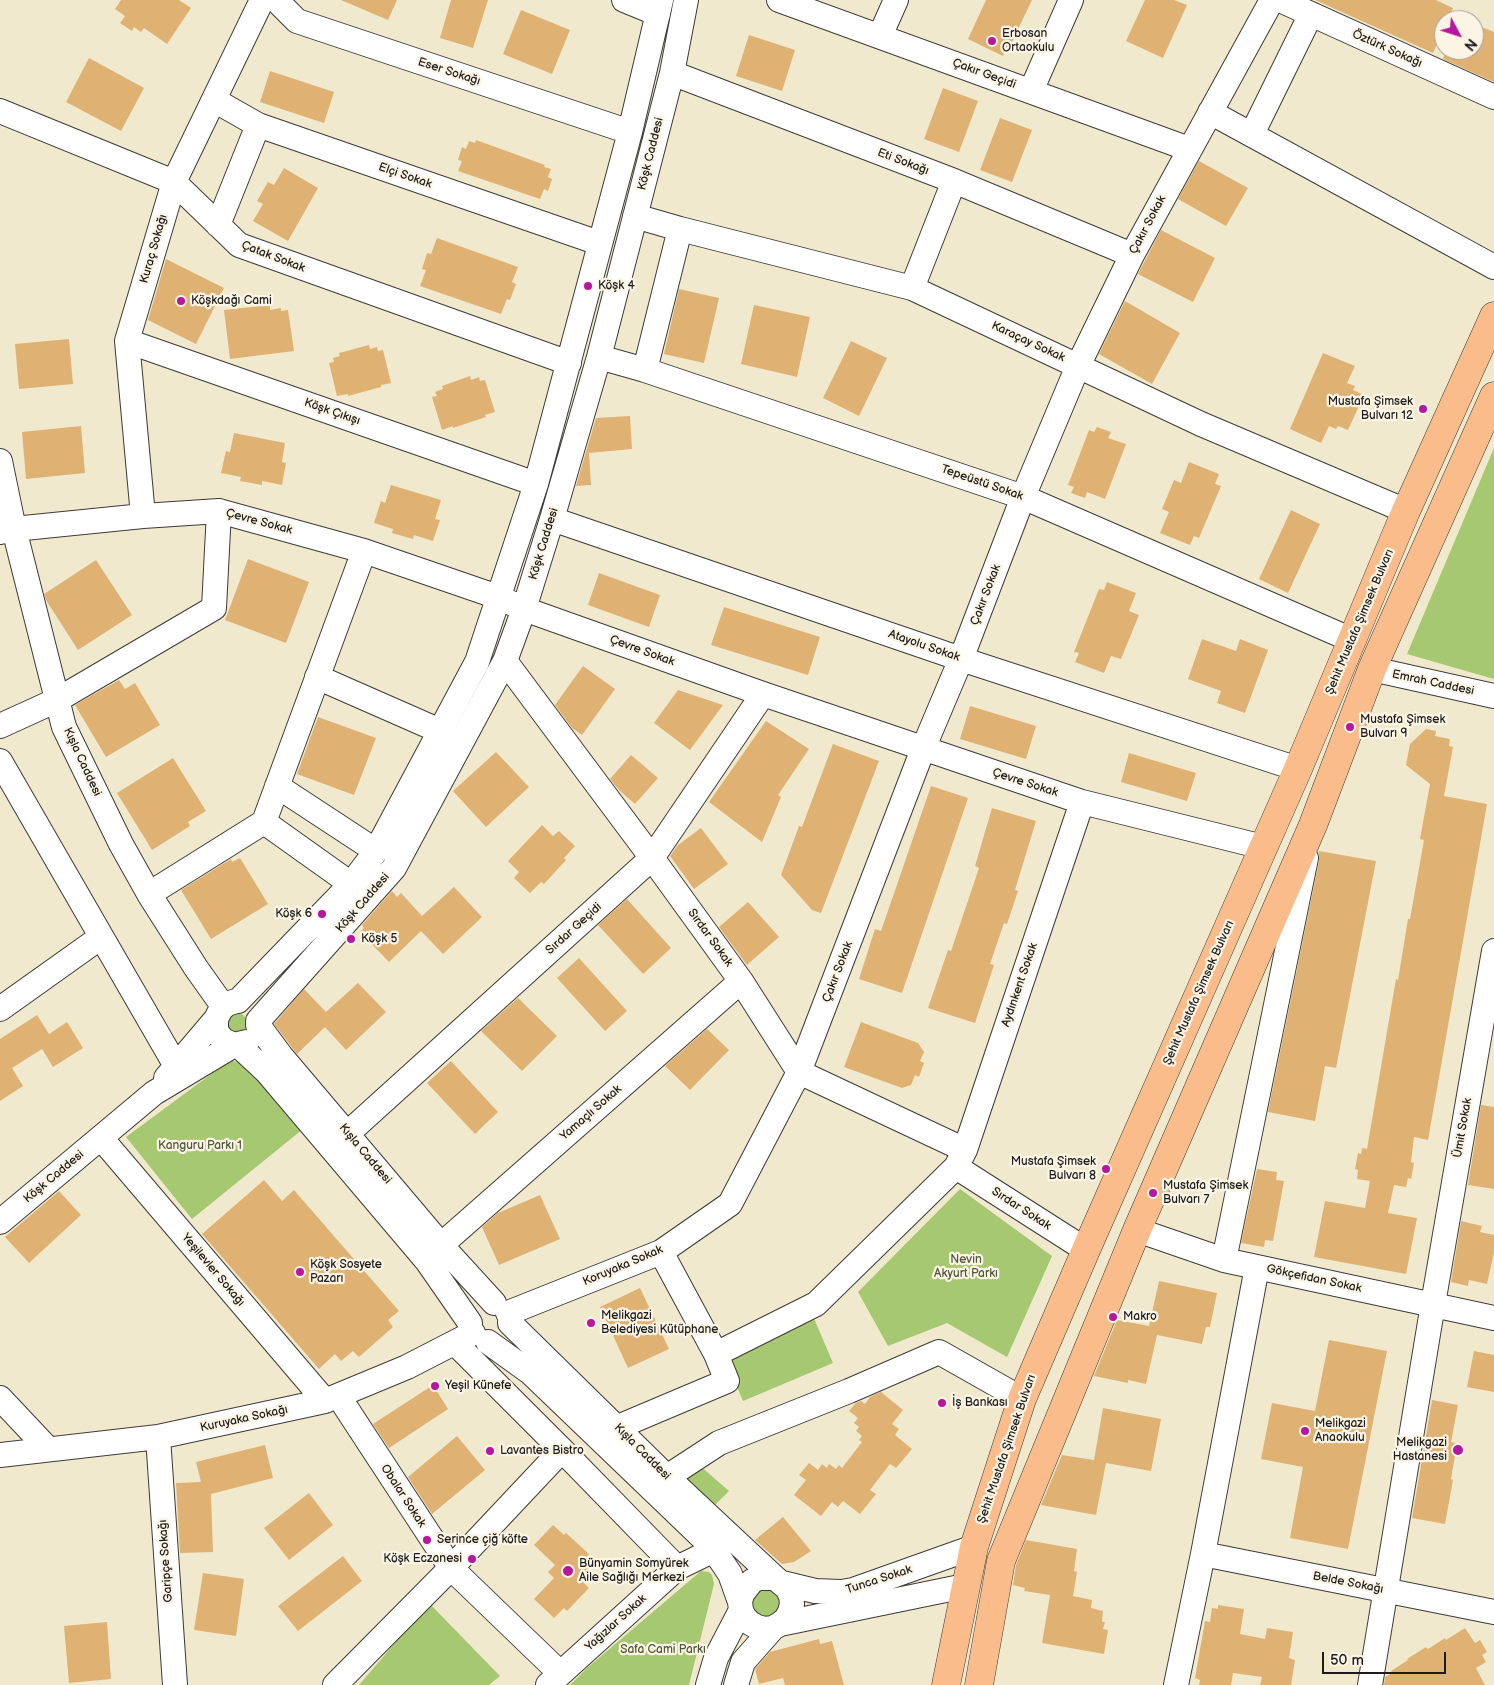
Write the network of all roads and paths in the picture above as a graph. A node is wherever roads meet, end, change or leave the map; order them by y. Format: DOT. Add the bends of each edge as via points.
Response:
graph roads {
  1 [pos="262,0"];
  2 [pos="276,0"];
  3 [pos="624,0"];
  4 [pos="686,0"];
  5 [pos="779,0"];
  6 [pos="896,0"];
  7 [pos="1071,0"];
  8 [pos="1272,0"];
  9 [pos="1280,0"];
  10 [pos="660,7"];
  11 [pos="1311,14"];
  12 [pos="880,36"];
  13 [pos="672,73"];
  14 [pos="1031,91"];
  15 [pos="1494,97"];
  16 [pos="214,100"];
  17 [pos="0,111"];
  18 [pos="1210,112"];
  19 [pos="258,125"];
  20 [pos="630,132"];
  21 [pos="1252,134"];
  22 [pos="1189,149"];
  23 [pos="954,181"];
  24 [pos="174,182"];
  25 [pos="635,216"];
  26 [pos="218,225"];
  27 [pos="680,229"];
  28 [pos="599,243"];
  29 [pos="1132,255"];
  30 [pos="1494,267"];
  31 [pos="912,288"];
  32 [pos="1494,316"];
  33 [pos="128,341"];
  34 [pos="599,357"];
  35 [pos="568,363"];
  36 [pos="1078,366"];
  37 [pos="645,370"];
  38 [pos="1494,396"];
  39 [pos="0,461"];
  40 [pos="536,484"];
  41 [pos="1023,497"];
  42 [pos="219,511"];
  43 [pos="1406,511"];
  44 [pos="142,516"];
  45 [pos="552,519"];
  46 [pos="7,530"];
  47 [pos="364,551"];
  48 [pos="498,597"];
  49 [pos="524,609"];
  50 [pos="1352,640"];
  51 [pos="961,659"];
  52 [pos="505,661"];
  53 [pos="1372,669"];
  54 [pos="317,677"];
  55 [pos="763,694"];
  56 [pos="1494,696"];
  57 [pos="57,700"];
  58 [pos="0,726"];
  59 [pos="440,731"];
  60 [pos="923,749"];
  61 [pos="0,761"];
  62 [pos="1298,769"];
  63 [pos="277,786"];
  64 [pos="1082,802"];
  65 [pos="264,822"];
  66 [pos="1313,825"];
  67 [pos="1263,847"];
  68 [pos="376,851"];
  69 [pos="652,858"];
  70 [pos="351,884"];
  71 [pos="149,894"];
  72 [pos="102,937"];
  73 [pos="1494,951"];
  74 [pos="741,981"];
  75 [pos="0,1009"];
  76 [pos="226,1009"];
  77 [pos="258,1023"];
  78 [pos="236,1045"];
  79 [pos="176,1066"];
  80 [pos="800,1072"];
  81 [pos="154,1093"];
  82 [pos="348,1133"];
  83 [pos="101,1138"];
  84 [pos="960,1159"];
  85 [pos="730,1204"];
  86 [pos="0,1222"];
  87 [pos="1137,1230"];
  88 [pos="441,1245"];
  89 [pos="1086,1250"];
  90 [pos="660,1252"];
  91 [pos="1224,1260"];
  92 [pos="1257,1267"];
  93 [pos="1433,1304"];
  94 [pos="504,1313"];
  95 [pos="1494,1318"];
  96 [pos="472,1335"];
  97 [pos="716,1354"];
  98 [pos="0,1398"];
  99 [pos="332,1399"];
  100 [pos="1022,1400"];
  101 [pos="618,1427"];
  102 [pos="158,1437"];
  103 [pos="48,1449"];
  104 [pos="562,1450"];
  105 [pos="0,1455"];
  106 [pos="667,1477"];
  107 [pos="974,1547"];
  108 [pos="714,1550"];
  109 [pos="1203,1554"];
  110 [pos="450,1568"];
  111 [pos="677,1568"];
  112 [pos="778,1580"];
  113 [pos="965,1586"];
  114 [pos="1385,1590"];
  115 [pos="740,1606"];
  116 [pos="1494,1612"];
  117 [pos="777,1626"];
  118 [pos="554,1679"];
  119 [pos="175,1685"];
  120 [pos="335,1685"];
  121 [pos="708,1685"];
  122 [pos="736,1685"];
  123 [pos="946,1685"];
  124 [pos="979,1685"];
  125 [pos="1176,1685"];
  126 [pos="1370,1685"];
  1 -- 16 [label="street, Kuraç Sokağı"];
  2 -- 20 [label="street, Eser Sokağı" via="297,21"];
  3 -- 10 [label="street"];
  4 -- 13 [label="street, Köşk Caddesi"];
  5 -- 12 [label="street, Çakır Geçidi"];
  6 -- 12 [label="street"];
  7 -- 14 [label="street"];
  8 -- 18 [label="street, Çakır Sokak"];
  9 -- 11 [label="street, Öztürk Sokağı"];
  10 -- 20 [label="street, Köşk Caddesi"];
  11 -- 15 [label="street, Öztürk Sokağı"];
  11 -- 21 [label="street"];
  12 -- 14 [label="street, Çakır Geçidi"];
  13 -- 23 [label="street, Eti Sokağı"];
  13 -- 25 [label="street, Köşk Caddesi"];
  14 -- 22 [label="street, Çakır Geçidi"];
  16 -- 19 [label="street, Elçi Sokak"];
  16 -- 24 [label="street, Kuraç Sokağı"];
  17 -- 24 [label="street, Çatak Sokak"];
  18 -- 21 [label="street"];
  18 -- 22 [label="street, Çakır Sokak"];
  19 -- 26 [label="street"];
  19 -- 28 [label="street, Elçi Sokak"];
  20 -- 28 [label="street, Köşk Caddesi"];
  21 -- 30 [label="street"];
  22 -- 29 [label="street, Çakır Sokak"];
  23 -- 29 [label="street, Eti Sokağı"];
  23 -- 31 [label="street"];
  24 -- 26 [label="street, Çatak Sokak"];
  24 -- 33 [label="street, Kuraç Sokağı"];
  25 -- 27 [label="street, Karaçay Sokak"];
  25 -- 34 [label="street, Köşk Caddesi"];
  26 -- 35 [label="street, Çatak Sokak" via="239,245"];
  27 -- 31 [label="street, Karaçay Sokak"];
  27 -- 37 [label="street"];
  28 -- 35 [label="street, Köşk Caddesi"];
  29 -- 36 [label="street, Çakır Sokak"];
  31 -- 36 [label="street, Karaçay Sokak"];
  32 -- 43 [label="main road, Şehit Mustafa Şimsek Bulvarı"];
  33 -- 40 [label="street, Köşk Çıkışı"];
  33 -- 44 [label="street, Kuraç Sokağı"];
  34 -- 37 [label="street, Tepeüstü Sokak"];
  34 -- 45 [label="street, Köşk Caddesi"];
  35 -- 40 [label="street, Köşk Caddesi"];
  36 -- 41 [label="street, Çakır Sokak"];
  36 -- 43 [label="street, Karaçay Sokak" via="1201,424"];
  37 -- 41 [label="street, Tepeüstü Sokak"];
  38 -- 53 [label="main road"];
  39 -- 46 [label="street, Kışla Caddesi"];
  40 -- 48 [label="street, Köşk Caddesi"];
  41 -- 50 [label="street, Tepeüstü Sokak"];
  41 -- 51 [label="street, Çakır Sokak"];
  42 -- 44 [label="street, Çevre Sokak"];
  42 -- 47 [label="street, Çevre Sokak"];
  42 -- 57 [label="street" via="214,608"];
  43 -- 50 [label="main road, Şehit Mustafa Şimsek Bulvarı"];
  44 -- 46 [label="street, Çevre Sokak"];
  45 -- 49 [label="street, Köşk Caddesi"];
  45 -- 51 [label="street, Atayolu Sokak"];
  46 -- 57 [label="street, Kışla Caddesi"];
  47 -- 48 [label="street, Çevre Sokak"];
  47 -- 54 [label="street"];
  48 -- 49 [label="street, Çevre Sokak"];
  48 -- 59 [label="street, Köşk Caddesi" via="478,662"];
  49 -- 52 [label="street, Köşk Caddesi"];
  49 -- 55 [label="street, Çevre Sokak"];
  50 -- 62 [label="main road, Şehit Mustafa Şimsek Bulvarı"];
  51 -- 60 [label="street, Çakır Sokak"];
  51 -- 62 [label="street, Atayolu Sokak"];
  52 -- 69 [label="street, Sırdar Sokak"];
  52 -- 77 [label="street, Köşk Caddesi" via="394,868"];
  53 -- 56 [label="street, Emrah Caddesi"];
  53 -- 66 [label="main road"];
  54 -- 59 [label="street"];
  54 -- 63 [label="street"];
  55 -- 60 [label="street, Çevre Sokak"];
  55 -- 69 [label="street, Sırdar Geçidi"];
  57 -- 58 [label="street"];
  57 -- 71 [label="street, Kışla Caddesi" via="64,727 120,844"];
  59 -- 68 [label="street, Köşk Caddesi"];
  60 -- 64 [label="street, Çevre Sokak"];
  60 -- 80 [label="street, Çakır Sokak"];
  61 -- 72 [label="street"];
  62 -- 67 [label="main road, Şehit Mustafa Şimsek Bulvarı"];
  63 -- 65 [label="street"];
  63 -- 68 [label="street"];
  64 -- 67 [label="street, Çevre Sokak"];
  64 -- 84 [label="street, Aydınkent Sokak"];
  65 -- 70 [label="street"];
  65 -- 71 [label="street"];
  66 -- 87 [label="main road"];
  66 -- 91 [label="street"];
  67 -- 89 [label="main road, Şehit Mustafa Şimsek Bulvarı"];
  68 -- 70 [label="street, Köşk Caddesi"];
  69 -- 74 [label="street, Sırdar Sokak"];
  69 -- 82 [label="street, Sırdar Geçidi"];
  70 -- 76 [label="street, Köşk Caddesi"];
  71 -- 76 [label="street, Kışla Caddesi"];
  72 -- 75 [label="street"];
  72 -- 79 [label="street"];
  73 -- 93 [label="street, Ümit Sokak"];
  74 -- 80 [label="street, Sırdar Sokak"];
  74 -- 88 [label="street, Yamaçlı Sokak"];
  76 -- 77 [label="street" via="245,1003 256,1014"];
  76 -- 78 [label="street" via="215,1027 220,1038"];
  76 -- 79 [label="street, Köşk Caddesi"];
  77 -- 78 [label="street" via="252,1039"];
  77 -- 82 [label="street, Kışla Caddesi" via="281,1056"];
  78 -- 81 [label="street"];
  78 -- 96 [label="street, Kışla Caddesi" via="267,1072 427,1261"];
  79 -- 81 [label="street, Köşk Caddesi"];
  80 -- 84 [label="street, Sırdar Sokak"];
  80 -- 85 [label="street, Çakır Sokak"];
  81 -- 83 [label="street, Köşk Caddesi"];
  82 -- 88 [label="street, Kışla Caddesi"];
  83 -- 86 [label="street, Köşk Caddesi"];
  83 -- 99 [label="street, Yeşilevler Sokağı"];
  84 -- 89 [label="street, Sırdar Sokak"];
  84 -- 97 [label="street" via="816,1304"];
  85 -- 90 [label="street, Koruyaka Sokak"];
  87 -- 91 [label="street, Gökçefidan Sokak"];
  87 -- 124 [label="main road" via="1001,1561"];
  88 -- 94 [label="street, Kışla Caddesi"];
  89 -- 100 [label="main road, Şehit Mustafa Şimsek Bulvarı"];
  90 -- 94 [label="street, Koruyaka Sokak"];
  90 -- 97 [label="street"];
  91 -- 92 [label="street, Gökçefidan Sokak"];
  92 -- 93 [label="street, Gökçefidan Sokak"];
  92 -- 109 [label="street"];
  93 -- 95 [label="street, Gökçefidan Sokak"];
  93 -- 114 [label="street, Ümit Sokak"];
  94 -- 96 [label="street" via="483,1303 477,1307 472,1313"];
  94 -- 96 [label="street" via="509,1330 502,1339 495,1342"];
  94 -- 101 [label="street, Kışla Caddesi"];
  96 -- 99 [label="street, Kuruyaka Sokağı"];
  96 -- 104 [label="street"];
  96 -- 108 [label="street, Kışla Caddesi" via="530,1373"];
  97 -- 101 [label="street" via="727,1381"];
  98 -- 103 [label="street"];
  99 -- 102 [label="street, Kuruyaka Sokağı"];
  99 -- 110 [label="street, Obalar Sokak"];
  100 -- 106 [label="street" via="939,1352 718,1442"];
  100 -- 107 [label="main road, Şehit Mustafa Şimsek Bulvarı"];
  101 -- 106 [label="street, Kışla Caddesi"];
  102 -- 103 [label="street, Kuruyaka Sokağı"];
  102 -- 119 [label="street, Garipçe Sokağı"];
  103 -- 105 [label="street, Kuruyaka Sokağı"];
  104 -- 110 [label="street"];
  104 -- 111 [label="street"];
  106 -- 112 [label="street, Kışla Caddesi"];
  107 -- 112 [label="street, Tunca Sokak" via="853,1590 815,1591"];
  107 -- 113 [label="main road, Şehit Mustafa Şimsek Bulvarı"];
  108 -- 111 [label="street, Yağızlar Sokak"];
  108 -- 115 [label="street, Kışla Caddesi" via="730,1574"];
  109 -- 114 [label="street, Belde Sokağı"];
  109 -- 125 [label="street"];
  110 -- 118 [label="street, Obalar Sokak"];
  110 -- 120 [label="street"];
  111 -- 118 [label="street, Yağızlar Sokak"];
  112 -- 115 [label="street" via="759,1578 752,1581 742,1594"];
  112 -- 117 [label="street" via="787,1588 792,1604 790,1612"];
  113 -- 117 [label="street, Tunca Sokak"];
  113 -- 123 [label="main road, Şehit Mustafa Şimsek Bulvarı"];
  114 -- 116 [label="street, Belde Sokağı"];
  114 -- 126 [label="street, Ümit Sokak"];
  115 -- 117 [label="street" via="744,1617 757,1627"];
  115 -- 121 [label="street" via="716,1658"];
  117 -- 122 [label="street" via="743,1662"];
}
